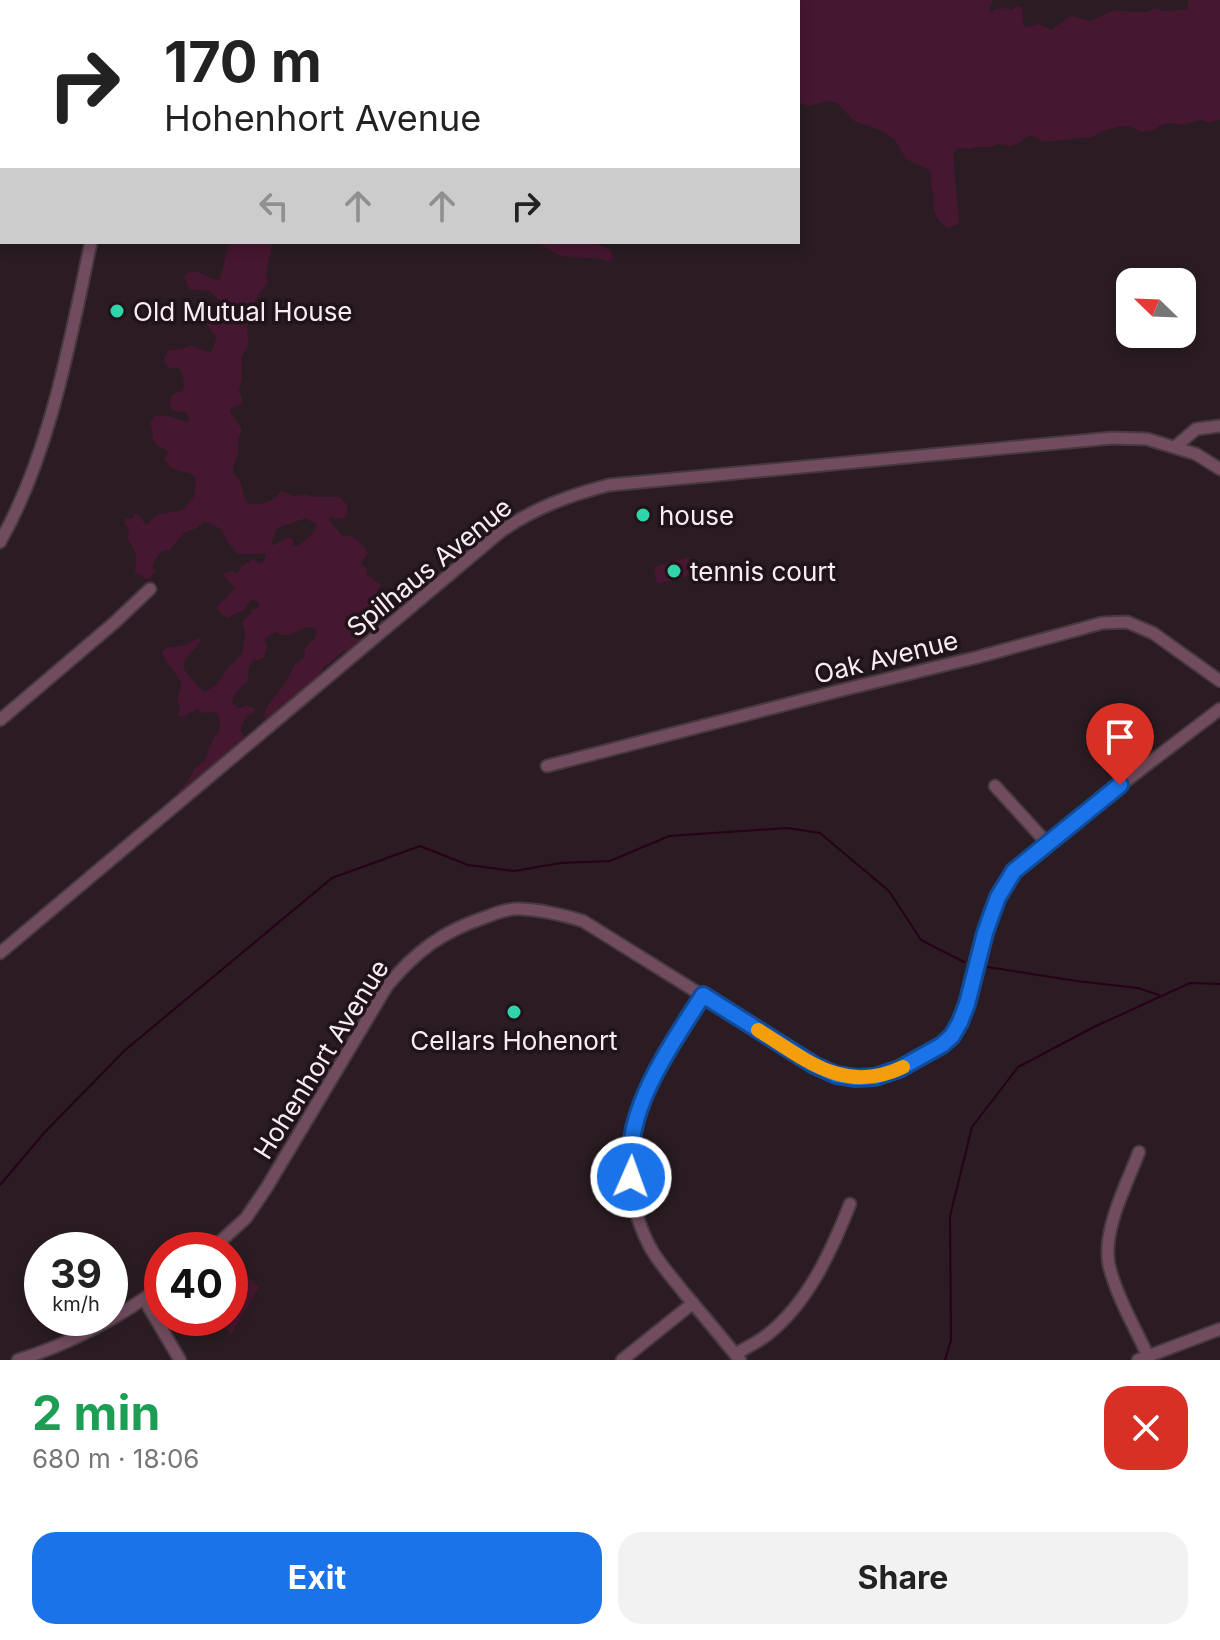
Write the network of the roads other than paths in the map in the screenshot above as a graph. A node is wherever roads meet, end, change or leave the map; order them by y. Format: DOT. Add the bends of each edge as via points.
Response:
graph roads {
  1 [pos="91,244"];
  2 [pos="1220,426"];
  3 [pos="1175,447"];
  4 [pos="1220,469"];
  5 [pos="0,542"];
  6 [pos="150,589"];
  7 [pos="1220,681"];
  8 [pos="1220,709"];
  9 [pos="0,720"];
  10 [pos="547,766"];
  11 [pos="995,786"];
  12 [pos="1047,843"];
  13 [pos="0,953"];
  14 [pos="703,995"];
  15 [pos="1139,1152"];
  16 [pos="850,1204"];
  17 [pos="231,1232"];
  18 [pos="144,1299"];
  19 [pos="693,1303"];
  20 [pos="1220,1329"];
  21 [pos="166,1336"];
  22 [pos="738,1357"];
  23 [pos="1143,1358"];
  24 [pos="18,1360"];
  25 [pos="180,1360"];
  26 [pos="622,1360"];
  1 -- 5 [label="street" via="38,458"];
  2 -- 3 [label="street" via="1196,429"];
  3 -- 4 [label="street, Spilhaus Avenue"];
  3 -- 13 [label="street, Spilhaus Avenue" via="1112,438 609,485 561,499 500,532"];
  6 -- 9 [label="street"];
  7 -- 10 [label="street, Oak Avenue" via="1153,633 1127,622 1102,623"];
  8 -- 12 [label="street, Hohenhort Avenue"];
  11 -- 12 [label="street"];
  12 -- 14 [label="street, Hohenhort Avenue" via="1014,871 998,897 967,1004 952,1036 899,1069 875,1077 836,1075"];
  14 -- 17 [label="street, Hohenhort Avenue" via="595,927 557,913 506,910 444,934 387,986 267,1187"];
  14 -- 19 [label="street" via="669,1048 640,1110 631,1156 640,1224 666,1270"];
  15 -- 23 [label="street" via="1114,1217 1109,1264"];
  16 -- 22 [label="street" via="792,1312"];
  18 -- 24 [label="street" via="71,1341"];
  19 -- 22 [label="street"];
  19 -- 26 [label="street"];
  20 -- 23 [label="street"];
  21 -- 25 [label="street"];
}
